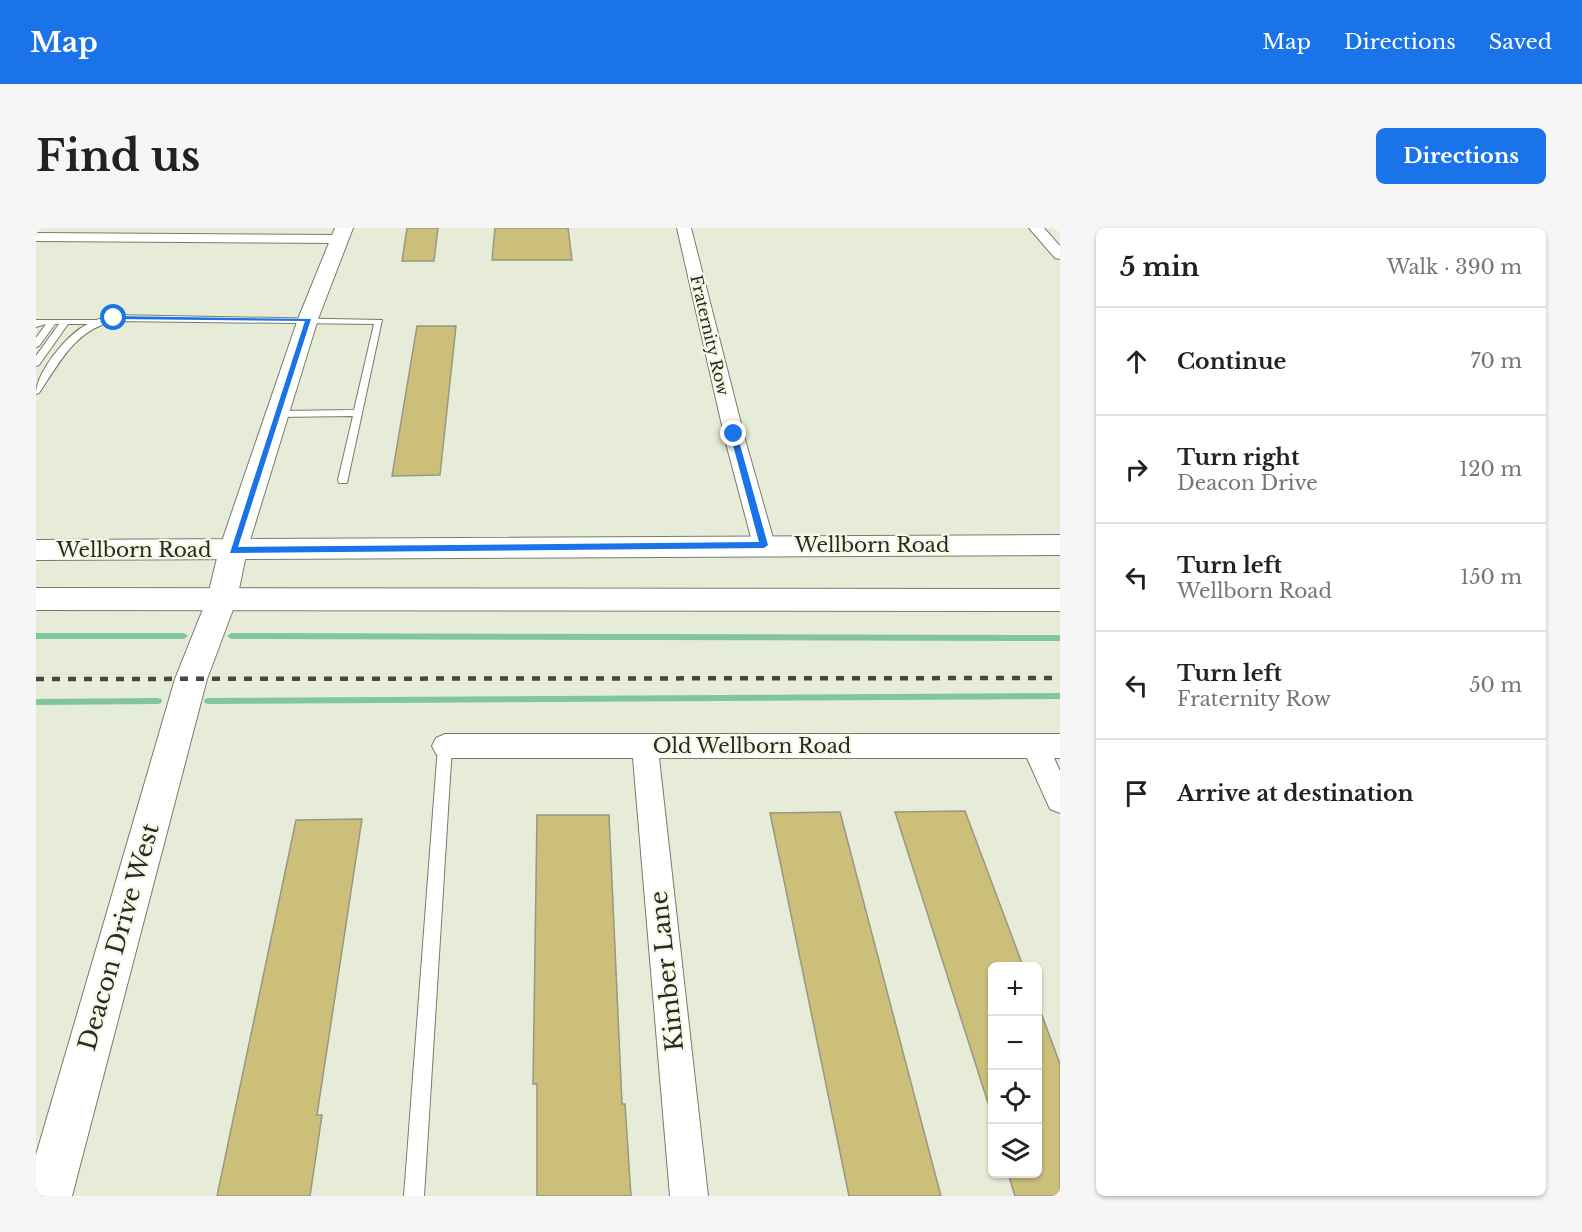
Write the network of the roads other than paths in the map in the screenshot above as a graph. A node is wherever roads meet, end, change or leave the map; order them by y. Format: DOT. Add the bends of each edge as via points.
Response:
graph roads {
  1 [pos="684,228"];
  2 [pos="1036,228"];
  3 [pos="212,233"];
  4 [pos="341,233"];
  5 [pos="36,237"];
  6 [pos="1060,255"];
  7 [pos="308,319"];
  8 [pos="53,321"];
  9 [pos="65,321"];
  10 [pos="95,321"];
  11 [pos="36,324"];
  12 [pos="36,344"];
  13 [pos="36,363"];
  14 [pos="36,391"];
  15 [pos="357,413"];
  16 [pos="278,414"];
  17 [pos="343,480"];
  18 [pos="764,545"];
  19 [pos="1060,545"];
  20 [pos="36,550"];
  21 [pos="233,550"];
  22 [pos="36,598"];
  23 [pos="222,599"];
  24 [pos="1060,600"];
  25 [pos="445,746"];
  26 [pos="645,746"];
  27 [pos="1047,746"];
  28 [pos="1060,800"];
  29 [pos="48,1196"];
  30 [pos="414,1196"];
  31 [pos="689,1196"];
  1 -- 18 [label="street, Fraternity Row"];
  2 -- 6 [label="street"];
  3 -- 4 [label="street"];
  3 -- 5 [label="street"];
  4 -- 7 [label="main road, Deacon Drive West"];
  7 -- 10 [label="lane"];
  7 -- 15 [label="lane" via="379,321"];
  7 -- 16 [label="main road, Deacon Drive West"];
  8 -- 9 [label="lane"];
  8 -- 11 [label="lane"];
  8 -- 12 [label="lane"];
  9 -- 10 [label="lane"];
  9 -- 13 [label="lane"];
  10 -- 14 [label="lane" via="77,331"];
  15 -- 16 [label="lane"];
  15 -- 17 [label="lane"];
  16 -- 21 [label="main road, Deacon Drive West"];
  18 -- 19 [label="main road, Wellborn Road"];
  18 -- 21 [label="main road, Wellborn Road"];
  20 -- 21 [label="main road, Wellborn Road"];
  21 -- 23 [label="main road, Deacon Drive West"];
  22 -- 23 [label="main road"];
  23 -- 24 [label="main road"];
  23 -- 29 [label="main road, Deacon Drive West" via="191,679"];
  25 -- 26 [label="street, Old Wellborn Road"];
  25 -- 30 [label="lane"];
  26 -- 27 [label="street, Old Wellborn Road"];
  26 -- 31 [label="street, Kimber Lane"];
  27 -- 28 [label="street"];
}
